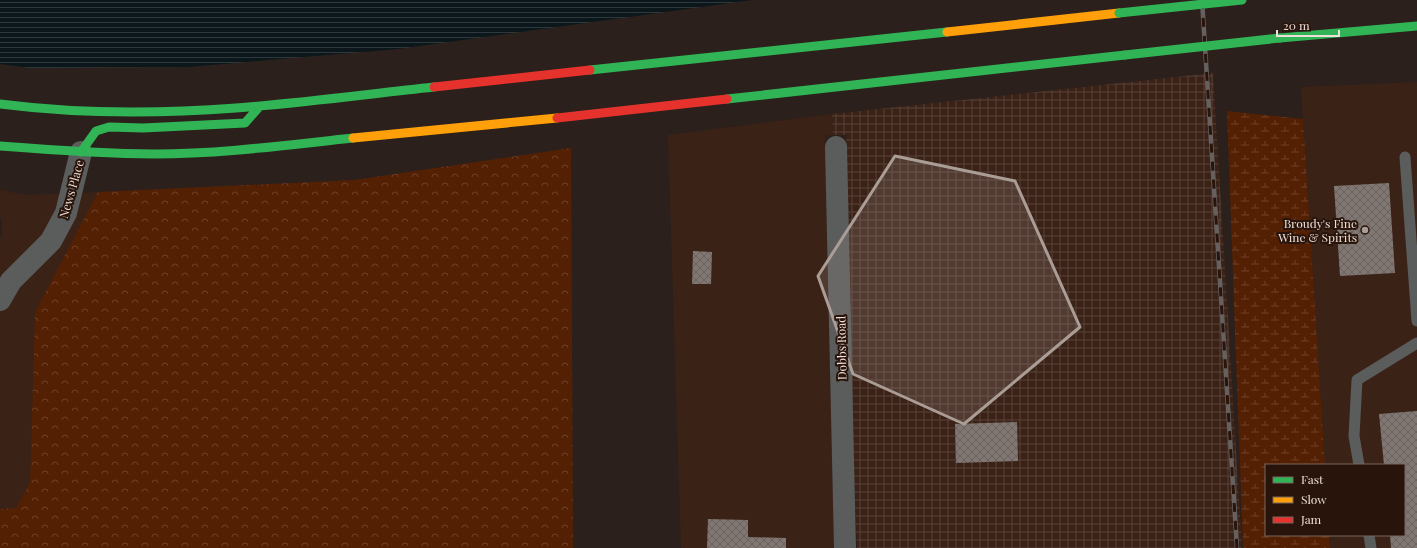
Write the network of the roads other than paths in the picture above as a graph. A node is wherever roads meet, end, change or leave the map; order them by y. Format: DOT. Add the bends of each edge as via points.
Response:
graph roads {
  1 [pos="1242,0"];
  2 [pos="1417,26"];
  3 [pos="0,104"];
  4 [pos="260,106"];
  5 [pos="0,146"];
  6 [pos="836,147"];
  7 [pos="81,152"];
  8 [pos="1405,157"];
  9 [pos="0,300"];
  10 [pos="1417,321"];
  11 [pos="1417,343"];
  12 [pos="1359,464"];
  13 [pos="1369,536"];
  14 [pos="845,548"];
  15 [pos="1371,548"];
  1 -- 4 [label="main road, bridge"];
  2 -- 7 [label="main road, bridge" via="1280,38 242,150 155,154"];
  3 -- 4 [label="main road" via="85,112 156,112"];
  4 -- 7 [label="main road" via="245,123 143,128 108,127 96,131"];
  5 -- 7 [label="main road"];
  6 -- 14 [label="street, Dobbs Road"];
  7 -- 9 [label="street, News Place" via="66,213 51,241 11,282"];
  8 -- 10 [label="lane"];
  11 -- 12 [label="lane" via="1356,380 1354,436"];
  13 -- 15 [label="lane"];
}
